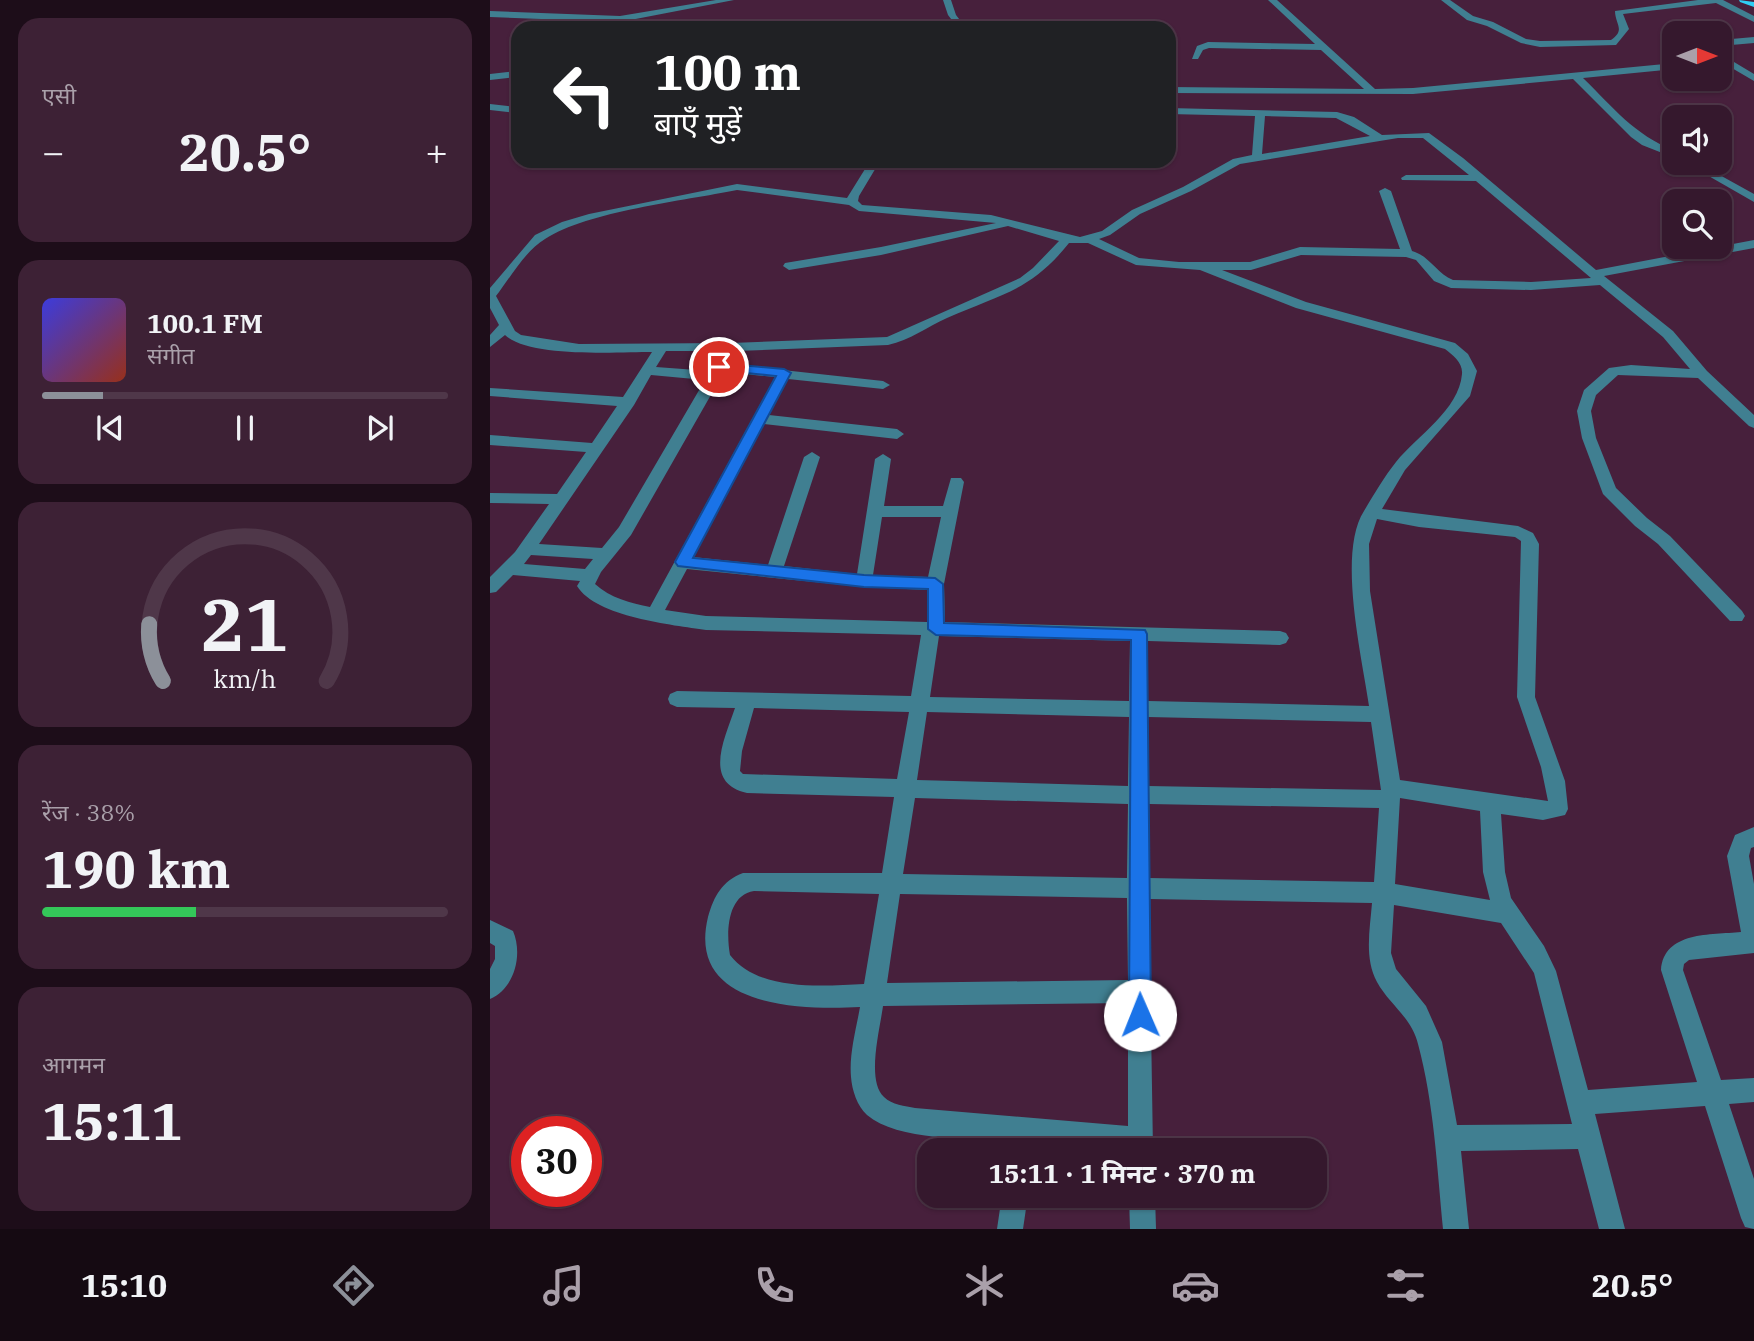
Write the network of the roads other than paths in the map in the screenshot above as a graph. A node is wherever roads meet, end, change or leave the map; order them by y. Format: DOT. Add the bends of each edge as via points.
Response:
graph roads {
  1 [pos="730,0"];
  2 [pos="947,0"];
  3 [pos="1272,0"];
  4 [pos="1446,0"];
  5 [pos="1717,0"];
  6 [pos="1743,0"];
  7 [pos="1754,5"];
  8 [pos="490,14"];
  9 [pos="1754,19"];
  10 [pos="956,21"];
  11 [pos="1754,40"];
  12 [pos="1732,42"];
  13 [pos="1325,47"];
  14 [pos="1195,57"];
  15 [pos="1732,66"];
  16 [pos="1662,67"];
  17 [pos="511,75"];
  18 [pos="1576,76"];
  19 [pos="490,77"];
  20 [pos="1754,78"];
  21 [pos="1176,90"];
  22 [pos="1373,92"];
  23 [pos="490,107"];
  24 [pos="511,109"];
  25 [pos="1176,111"];
  26 [pos="1261,113"];
  27 [pos="1380,138"];
  28 [pos="1662,150"];
  29 [pos="1257,157"];
  30 [pos="871,168"];
  31 [pos="1712,175"];
  32 [pos="1406,178"];
  33 [pos="1479,178"];
  34 [pos="1385,191"];
  35 [pos="1754,199"];
  36 [pos="852,202"];
  37 [pos="1013,223"];
  38 [pos="1066,239"];
  39 [pos="1089,239"];
  40 [pos="1753,244"];
  41 [pos="1407,253"];
  42 [pos="789,266"];
  43 [pos="1202,266"];
  44 [pos="1598,278"];
  45 [pos="490,296"];
  46 [pos="506,326"];
  47 [pos="490,343"];
  48 [pos="731,347"];
  49 [pos="661,348"];
  50 [pos="648,371"];
  51 [pos="717,372"];
  52 [pos="784,373"];
  53 [pos="1702,374"];
  54 [pos="883,385"];
  55 [pos="490,392"];
  56 [pos="629,402"];
  57 [pos="760,419"];
  58 [pos="1754,423"];
  59 [pos="897,434"];
  60 [pos="490,440"];
  61 [pos="597,448"];
  62 [pos="812,457"];
  63 [pos="883,459"];
  64 [pos="956,482"];
  65 [pos="490,498"];
  66 [pos="561,499"];
  67 [pos="950,511"];
  68 [pos="875,512"];
  69 [pos="1371,512"];
  70 [pos="526,550"];
  71 [pos="607,554"];
  72 [pos="683,562"];
  73 [pos="508,572"];
  74 [pos="774,572"];
  75 [pos="589,576"];
  76 [pos="864,581"];
  77 [pos="935,584"];
  78 [pos="490,587"];
  79 [pos="654,615"];
  80 [pos="1736,616"];
  81 [pos="934,629"];
  82 [pos="1139,634"];
  83 [pos="1280,638"];
  84 [pos="677,699"];
  85 [pos="747,701"];
  86 [pos="919,705"];
  87 [pos="1139,710"];
  88 [pos="1380,714"];
  89 [pos="906,790"];
  90 [pos="1390,794"];
  91 [pos="1138,795"];
  92 [pos="1490,802"];
  93 [pos="1754,838"];
  94 [pos="892,882"];
  95 [pos="1138,887"];
  96 [pos="1385,893"];
  97 [pos="1507,913"];
  98 [pos="490,931"];
  99 [pos="1754,942"];
  100 [pos="490,987"];
  101 [pos="1139,990"];
  102 [pos="874,995"];
  103 [pos="1754,1090"];
  104 [pos="1711,1093"];
  105 [pos="1579,1103"];
  106 [pos="1588,1136"];
  107 [pos="1010,1138"];
  108 [pos="1141,1138"];
  109 [pos="1447,1138"];
  110 [pos="1013,1208"];
  111 [pos="1142,1208"];
  112 [pos="1754,1218"];
  113 [pos="1010,1229"];
  114 [pos="1143,1229"];
  115 [pos="1456,1229"];
  116 [pos="1612,1229"];
  1 -- 8 [label="street" via="644,21"];
  2 -- 10 [label="street"];
  3 -- 13 [label="street"];
  4 -- 5 [label="street" via="1470,18 1540,44 1613,43 1625,26 1618,13"];
  5 -- 9 [label="street"];
  6 -- 7 [label="main road"];
  11 -- 12 [label="street"];
  13 -- 14 [label="street" via="1208,45"];
  13 -- 22 [label="street"];
  15 -- 20 [label="street"];
  16 -- 18 [label="street"];
  17 -- 19 [label="street"];
  18 -- 22 [label="street"];
  18 -- 28 [label="street" via="1635,135"];
  21 -- 22 [label="street"];
  23 -- 24 [label="street"];
  25 -- 26 [label="street"];
  26 -- 27 [label="street" via="1343,116"];
  26 -- 29 [label="street"];
  27 -- 29 [label="street"];
  27 -- 33 [label="street" via="1425,135"];
  29 -- 39 [label="street" via="1227,165"];
  30 -- 36 [label="street"];
  31 -- 35 [label="street"];
  32 -- 33 [label="street"];
  33 -- 44 [label="street"];
  34 -- 41 [label="street"];
  36 -- 37 [label="street" via="868,210"];
  36 -- 45 [label="street" via="737,187 593,216 539,237"];
  37 -- 38 [label="street"];
  37 -- 42 [label="street"];
  38 -- 39 [label="street"];
  38 -- 48 [label="street" via="1033,276 907,336 875,342"];
  39 -- 43 [label="street" via="1136,261"];
  40 -- 44 [label="street"];
  41 -- 43 [label="street" via="1300,251 1251,266"];
  41 -- 44 [label="street" via="1420,257 1438,278 1451,284 1531,286"];
  43 -- 69 [label="street" via="1301,304 1450,346 1463,357 1470,371 1465,393 1399,467"];
  44 -- 53 [label="street" via="1668,334"];
  45 -- 46 [label="street"];
  46 -- 47 [label="street"];
  46 -- 49 [label="street" via="527,342 579,348"];
  48 -- 49 [label="street"];
  48 -- 51 [label="street"];
  49 -- 50 [label="street"];
  50 -- 51 [label="street"];
  50 -- 56 [label="street"];
  51 -- 52 [label="street"];
  51 -- 71 [label="street" via="625,531"];
  52 -- 54 [label="street"];
  52 -- 57 [label="street"];
  53 -- 58 [label="street"];
  53 -- 80 [label="street" via="1614,371 1589,393 1584,411 1609,490"];
  55 -- 56 [label="street"];
  56 -- 61 [label="street"];
  57 -- 59 [label="street"];
  57 -- 72 [label="street"];
  60 -- 61 [label="street"];
  61 -- 66 [label="street"];
  62 -- 74 [label="street"];
  63 -- 68 [label="street"];
  64 -- 67 [label="street"];
  65 -- 66 [label="street"];
  66 -- 70 [label="street"];
  67 -- 68 [label="street"];
  67 -- 77 [label="street"];
  68 -- 76 [label="street"];
  69 -- 88 [label="street" via="1361,544 1361,591"];
  69 -- 92 [label="street" via="1518,532 1531,544 1526,697 1557,789 1558,809 1543,811"];
  70 -- 71 [label="street"];
  70 -- 73 [label="street"];
  71 -- 75 [label="street"];
  72 -- 74 [label="street"];
  72 -- 79 [label="street"];
  73 -- 75 [label="street"];
  73 -- 78 [label="street"];
  74 -- 76 [label="street"];
  75 -- 79 [label="street" via="589,591"];
  76 -- 77 [label="street"];
  77 -- 81 [label="street"];
  79 -- 81 [label="street" via="706,623"];
  81 -- 82 [label="street"];
  81 -- 86 [label="street"];
  82 -- 83 [label="street"];
  82 -- 87 [label="street"];
  84 -- 85 [label="street"];
  85 -- 86 [label="street"];
  85 -- 89 [label="street" via="730,762 731,776 737,781"];
  86 -- 87 [label="street"];
  86 -- 89 [label="street"];
  87 -- 88 [label="street"];
  87 -- 91 [label="street"];
  88 -- 90 [label="street"];
  89 -- 91 [label="street"];
  89 -- 94 [label="street"];
  90 -- 91 [label="street"];
  90 -- 92 [label="street"];
  90 -- 96 [label="street"];
  91 -- 95 [label="street"];
  92 -- 97 [label="street" via="1495,880"];
  93 -- 99 [label="street" via="1742,842 1738,856"];
  94 -- 95 [label="street"];
  94 -- 102 [label="street"];
  94 -- 102 [label="street" via="743,882 728,894 718,936 717,950 723,963 735,976 758,988 781,993"];
  95 -- 96 [label="street"];
  95 -- 101 [label="street"];
  96 -- 97 [label="street"];
  96 -- 109 [label="street" via="1382,965 1425,1027"];
  97 -- 105 [label="street" via="1530,940 1545,971"];
  98 -- 100 [label="street" via="505,939 508,949 506,965"];
  99 -- 104 [label="street" via="1687,949 1672,960"];
  101 -- 102 [label="street"];
  101 -- 108 [label="street"];
  102 -- 107 [label="street" via="863,1083 876,1109 891,1116"];
  103 -- 104 [label="street"];
  104 -- 105 [label="street"];
  104 -- 112 [label="street"];
  105 -- 106 [label="street"];
  106 -- 109 [label="street"];
  106 -- 116 [label="street"];
  109 -- 115 [label="street"];
  110 -- 113 [label="street"];
  111 -- 114 [label="street"];
}
